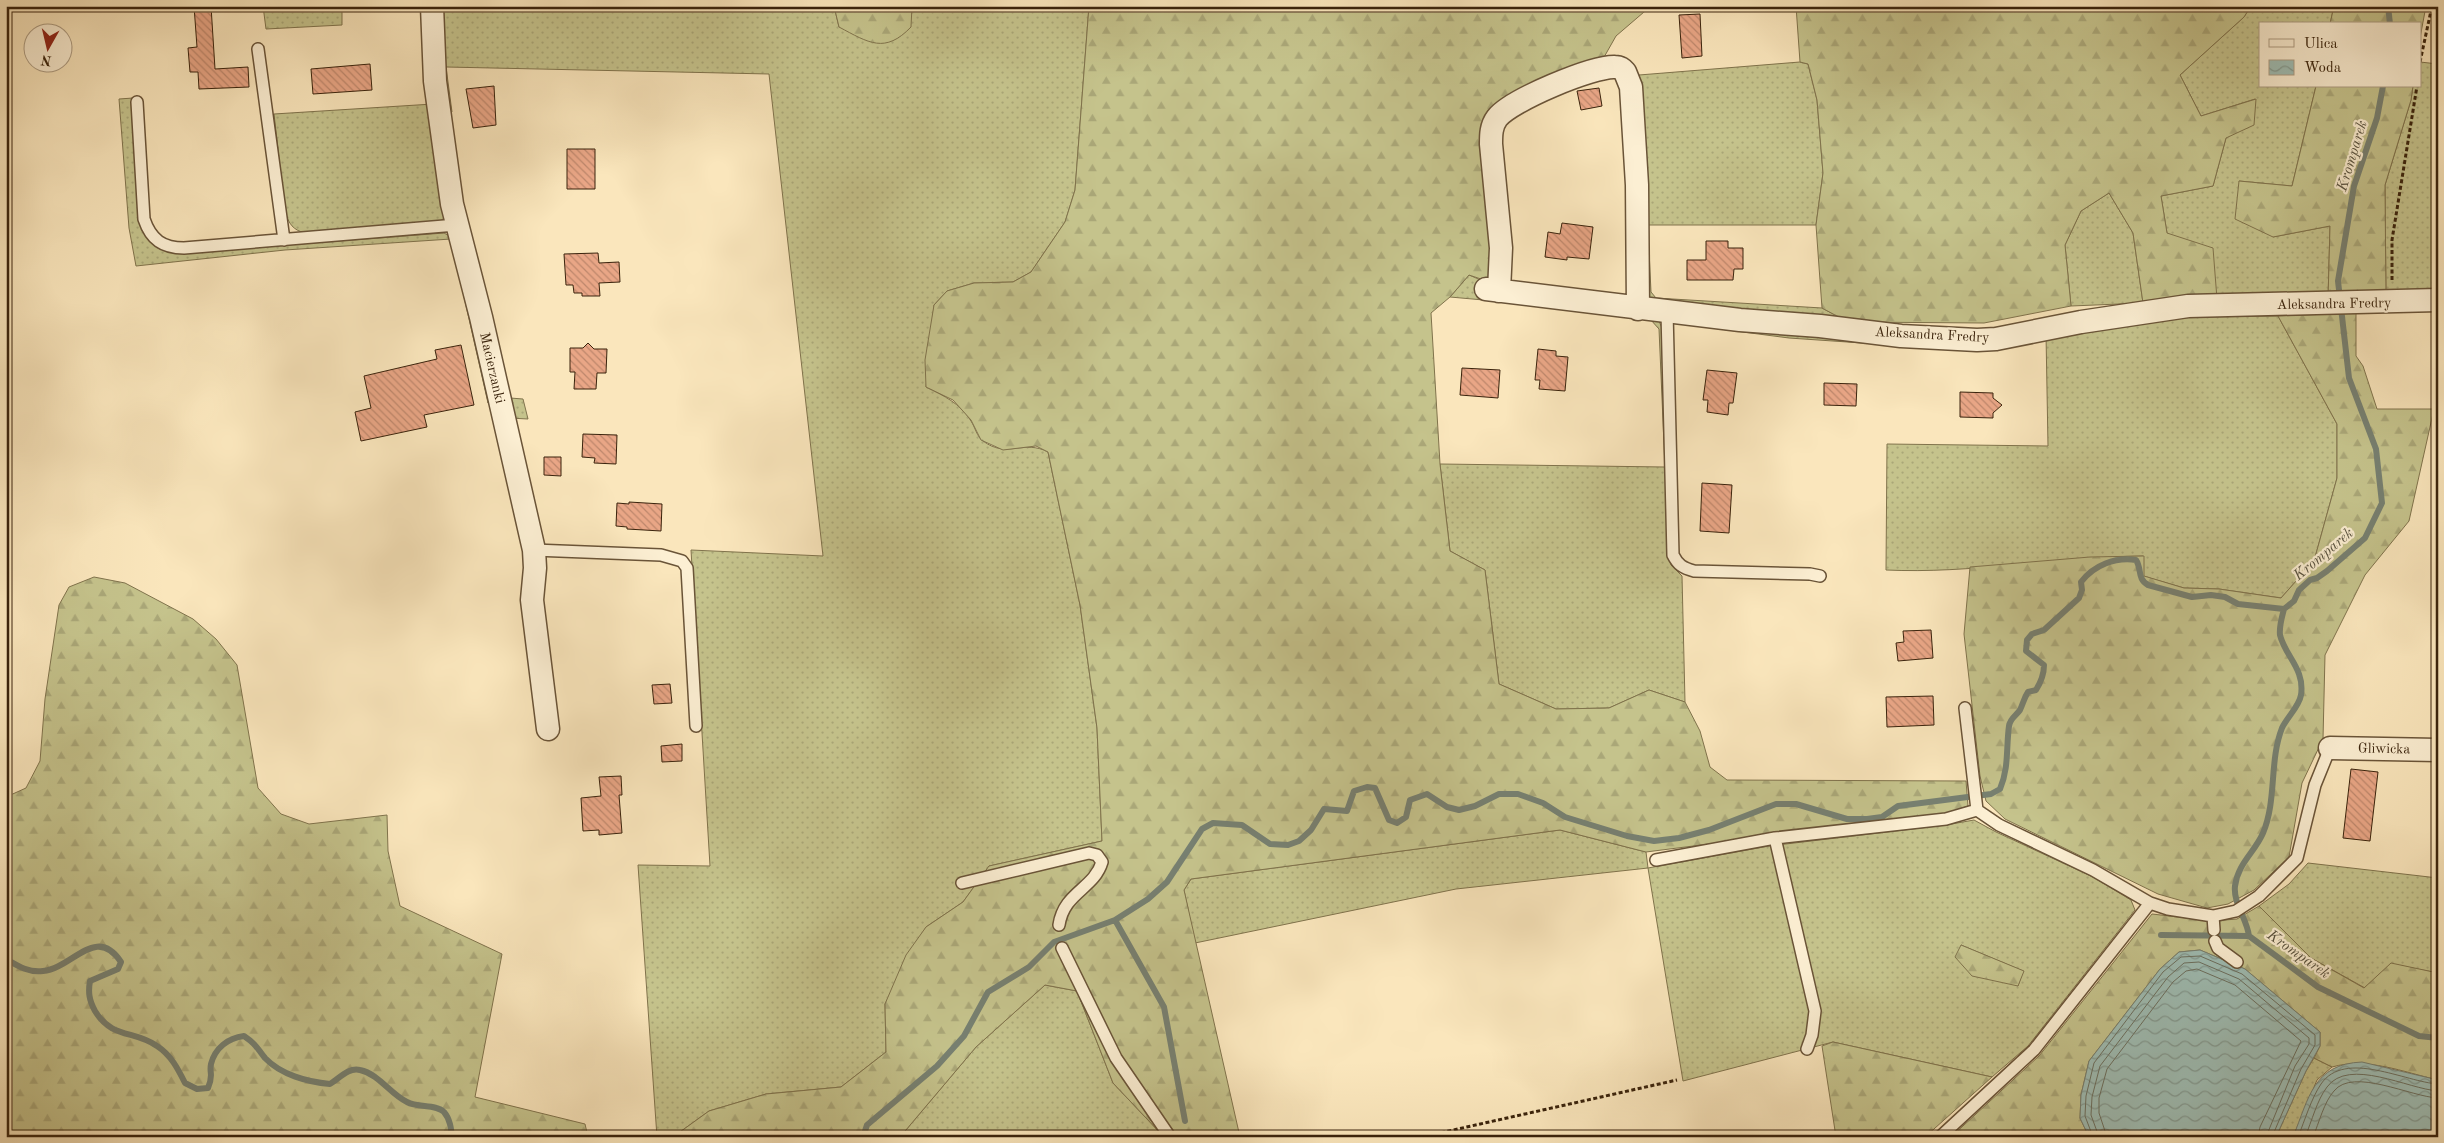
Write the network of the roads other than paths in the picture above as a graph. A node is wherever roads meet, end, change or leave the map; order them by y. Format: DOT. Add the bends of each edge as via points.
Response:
graph roads {
  1 [pos="432,6"];
  2 [pos="258,49"];
  3 [pos="137,102"];
  4 [pos="456,226"];
  5 [pos="284,240"];
  6 [pos="2438,300"];
  7 [pos="1638,310"];
  8 [pos="1666,312"];
  9 [pos="534,550"];
  10 [pos="1820,576"];
  11 [pos="1965,708"];
  12 [pos="696,726"];
  13 [pos="548,730"];
  14 [pos="2330,748"];
  15 [pos="2438,750"];
  16 [pos="1976,805"];
  17 [pos="1775,838"];
  18 [pos="1656,860"];
  19 [pos="962,883"];
  20 [pos="2150,903"];
  21 [pos="2213,916"];
  22 [pos="1059,925"];
  23 [pos="1062,948"];
  24 [pos="2237,962"];
  25 [pos="1807,1049"];
  26 [pos="1170,1137"];
  27 [pos="1940,1137"];
  1 -- 4 [label="street, Macierzanki" via="438,108"];
  2 -- 5 [label="lane"];
  3 -- 5 [label="lane" via="144,220 152,236 164,246 173,248"];
  4 -- 5 [label="lane"];
  4 -- 9 [label="street, Macierzanki" via="481,318"];
  6 -- 8 [label="street, Aleksandra Fredry" via="2188,306 1978,340 1901,336"];
  7 -- 7 [label="street, Aleksandra Fredry" via="1637,185 1631,87 1625,72 1614,67 1596,70 1527,96 1496,119 1491,129 1491,144 1501,248 1492,290"];
  7 -- 8 [label="street, Aleksandra Fredry"];
  8 -- 10 [label="lane" via="1673,555 1676,563 1694,571"];
  9 -- 12 [label="lane" via="662,555 682,561 687,568"];
  9 -- 13 [label="street, Macierzanki" via="532,600"];
  11 -- 16 [label="lane"];
  14 -- 15 [label="street, Gliwicka"];
  14 -- 21 [label="lane" via="2315,785 2297,858 2259,896 2236,911"];
  16 -- 17 [label="lane" via="1946,819"];
  16 -- 20 [label="lane" via="1999,825 2093,870"];
  17 -- 18 [label="lane"];
  17 -- 25 [label="lane" via="1816,1011"];
  19 -- 22 [label="lane" via="1089,853 1097,855 1102,862 1099,872 1067,902"];
  20 -- 21 [label="lane"];
  20 -- 27 [label="lane" via="2034,1050"];
  21 -- 24 [label="lane" via="2218,948"];
  23 -- 26 [label="lane" via="1116,1058"];
}
